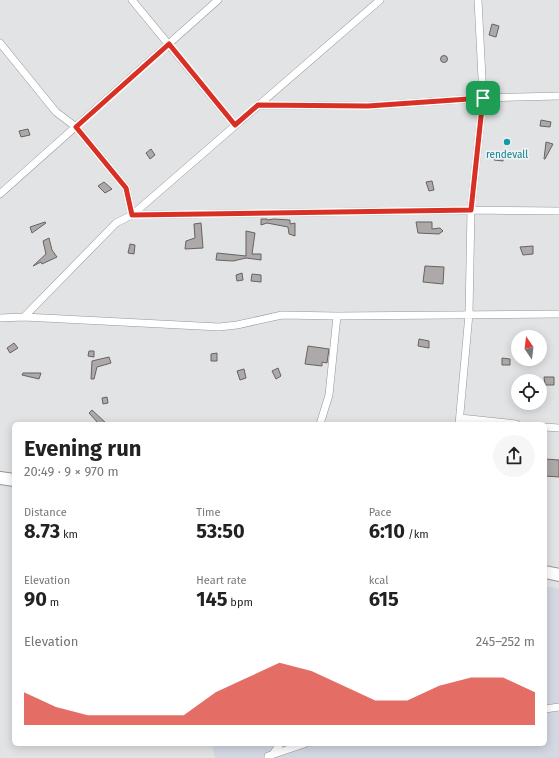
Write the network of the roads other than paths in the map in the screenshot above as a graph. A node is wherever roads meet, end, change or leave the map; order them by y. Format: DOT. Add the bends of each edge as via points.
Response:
graph roads {
  1 [pos="132,0"];
  2 [pos="218,0"];
  3 [pos="380,0"];
  4 [pos="478,0"];
  5 [pos="0,43"];
  6 [pos="169,44"];
  7 [pos="559,96"];
  8 [pos="483,98"];
  9 [pos="258,105"];
  10 [pos="235,125"];
  11 [pos="76,127"];
  12 [pos="0,194"];
  13 [pos="471,210"];
  14 [pos="559,212"];
  15 [pos="132,215"];
  16 [pos="469,314"];
  17 [pos="559,314"];
  18 [pos="337,316"];
  19 [pos="24,317"];
  20 [pos="0,318"];
  21 [pos="459,421"];
  22 [pos="321,422"];
  23 [pos="478,422"];
  24 [pos="547,427"];
  25 [pos="559,428"];
  26 [pos="0,478"];
  27 [pos="12,480"];
  28 [pos="547,572"];
  29 [pos="559,575"];
  30 [pos="559,707"];
  31 [pos="547,709"];
  32 [pos="278,746"];
  33 [pos="298,746"];
  34 [pos="271,756"];
  1 -- 6 [label="street"];
  2 -- 6 [label="street"];
  3 -- 9 [label="street"];
  4 -- 8 [label="street"];
  5 -- 11 [label="street" via="56,112"];
  6 -- 10 [label="street"];
  6 -- 11 [label="street"];
  7 -- 8 [label="street"];
  8 -- 9 [label="street" via="368,106"];
  8 -- 13 [label="street"];
  9 -- 10 [label="street"];
  10 -- 15 [label="street"];
  11 -- 12 [label="street"];
  11 -- 15 [label="street" via="126,188"];
  13 -- 14 [label="street"];
  13 -- 15 [label="street"];
  13 -- 16 [label="street"];
  15 -- 19 [label="street" via="116,223"];
  16 -- 17 [label="street"];
  16 -- 18 [label="street"];
  16 -- 21 [label="street"];
  18 -- 19 [label="street" via="282,315 220,327"];
  18 -- 22 [label="street" via="329,395"];
  19 -- 20 [label="street"];
  21 -- 23 [label="street"];
  24 -- 25 [label="street"];
  26 -- 27 [label="main road"];
  28 -- 29 [label="main road"];
  30 -- 31 [label="street"];
  32 -- 34 [label="street"];
  33 -- 34 [label="street"];
}
